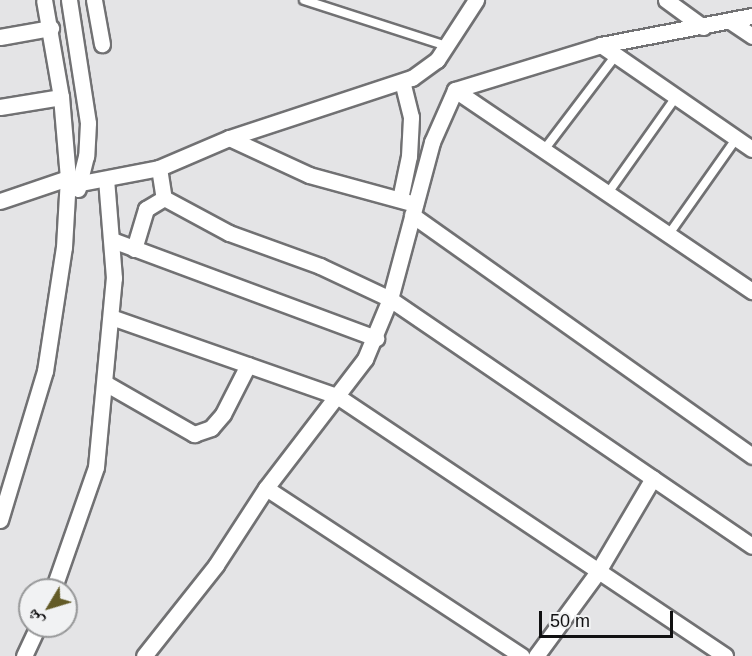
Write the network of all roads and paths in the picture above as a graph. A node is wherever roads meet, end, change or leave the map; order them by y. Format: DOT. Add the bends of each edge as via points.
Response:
graph roads {
  1 [pos="44,0"];
  2 [pos="69,0"];
  3 [pos="94,0"];
  4 [pos="304,0"];
  5 [pos="476,0"];
  6 [pos="666,0"];
  7 [pos="752,16"];
  8 [pos="730,21"];
  9 [pos="703,27"];
  10 [pos="51,28"];
  11 [pos="752,36"];
  12 [pos="0,37"];
  13 [pos="102,44"];
  14 [pos="601,45"];
  15 [pos="446,46"];
  16 [pos="616,55"];
  17 [pos="402,82"];
  18 [pos="455,90"];
  19 [pos="61,97"];
  20 [pos="676,97"];
  21 [pos="0,107"];
  22 [pos="229,138"];
  23 [pos="736,139"];
  24 [pos="752,149"];
  25 [pos="544,150"];
  26 [pos="159,168"];
  27 [pos="106,179"];
  28 [pos="74,180"];
  29 [pos="608,193"];
  30 [pos="164,198"];
  31 [pos="400,199"];
  32 [pos="0,201"];
  33 [pos="414,209"];
  34 [pos="669,234"];
  35 [pos="112,240"];
  36 [pos="134,249"];
  37 [pos="752,291"];
  38 [pos="390,299"];
  39 [pos="111,317"];
  40 [pos="376,338"];
  41 [pos="248,365"];
  42 [pos="105,383"];
  43 [pos="338,396"];
  44 [pos="752,456"];
  45 [pos="653,478"];
  46 [pos="266,488"];
  47 [pos="2,511"];
  48 [pos="752,546"];
  49 [pos="597,573"];
  50 [pos="57,578"];
  51 [pos="32,638"];
  52 [pos="24,656"];
  53 [pos="144,656"];
  54 [pos="522,656"];
  55 [pos="536,656"];
  56 [pos="725,656"];
  1 -- 10 [label="street"];
  2 -- 28 [label="street" via="88,123"];
  3 -- 13 [label="street"];
  4 -- 15 [label="lane"];
  5 -- 15 [label="street"];
  6 -- 9 [label="street"];
  7 -- 8 [label="street"];
  8 -- 9 [label="street"];
  8 -- 11 [label="street"];
  9 -- 14 [label="street"];
  10 -- 12 [label="street"];
  10 -- 19 [label="street"];
  14 -- 16 [label="street"];
  14 -- 18 [label="street"];
  15 -- 17 [label="street" via="437,60"];
  16 -- 20 [label="street"];
  16 -- 25 [label="lane"];
  17 -- 22 [label="street"];
  17 -- 31 [label="street" via="411,117 409,156"];
  18 -- 25 [label="street"];
  18 -- 33 [label="street" via="432,142"];
  19 -- 21 [label="street"];
  19 -- 28 [label="street"];
  20 -- 23 [label="street"];
  20 -- 29 [label="lane"];
  22 -- 26 [label="street"];
  22 -- 31 [label="street" via="309,175"];
  23 -- 24 [label="street"];
  23 -- 34 [label="lane"];
  25 -- 29 [label="street"];
  26 -- 27 [label="street"];
  26 -- 30 [label="street"];
  27 -- 28 [label="street"];
  27 -- 35 [label="street"];
  28 -- 32 [label="street"];
  28 -- 47 [label="street" via="66,205 64,247 45,371"];
  29 -- 34 [label="street"];
  30 -- 36 [label="street" via="146,209"];
  30 -- 38 [label="street" via="229,233 320,266"];
  31 -- 33 [label="street"];
  33 -- 38 [label="street"];
  33 -- 44 [label="street"];
  34 -- 37 [label="street"];
  35 -- 36 [label="street"];
  35 -- 39 [label="street"];
  36 -- 40 [label="street"];
  38 -- 40 [label="street"];
  38 -- 45 [label="street"];
  39 -- 41 [label="street"];
  39 -- 42 [label="street"];
  40 -- 43 [label="street"];
  41 -- 42 [label="street" via="223,414 211,428 194,434"];
  41 -- 43 [label="street"];
  42 -- 50 [label="street" via="96,467"];
  43 -- 46 [label="street"];
  43 -- 49 [label="street"];
  45 -- 48 [label="street"];
  45 -- 49 [label="street"];
  46 -- 53 [label="street" via="216,565"];
  46 -- 54 [label="street"];
  49 -- 55 [label="street"];
  49 -- 56 [label="street"];
  51 -- 52 [label="street"];
}
